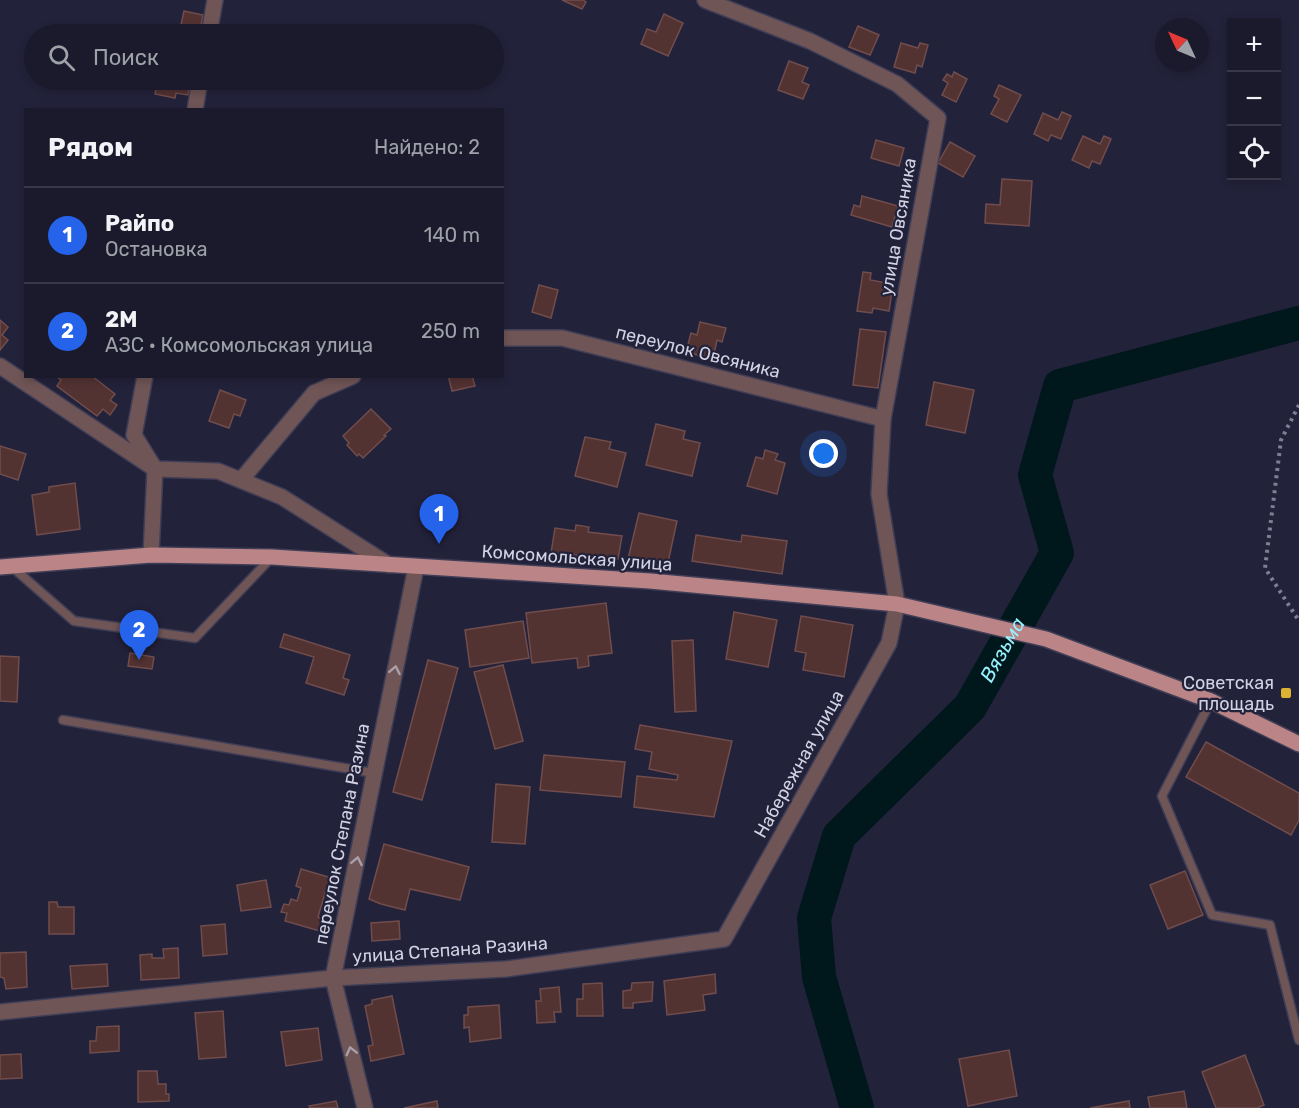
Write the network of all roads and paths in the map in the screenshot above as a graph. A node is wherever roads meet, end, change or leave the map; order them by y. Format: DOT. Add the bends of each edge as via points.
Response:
graph roads {
  1 [pos="215,0"];
  2 [pos="705,0"];
  3 [pos="211,24"];
  4 [pos="198,90"];
  5 [pos="195,108"];
  6 [pos="504,338"];
  7 [pos="0,366"];
  8 [pos="145,378"];
  9 [pos="348,378"];
  10 [pos="1299,405"];
  11 [pos="883,419"];
  12 [pos="155,469"];
  13 [pos="241,480"];
  14 [pos="151,555"];
  15 [pos="272,557"];
  16 [pos="389,565"];
  17 [pos="6,566"];
  18 [pos="416,567"];
  19 [pos="897,604"];
  20 [pos="1299,621"];
  21 [pos="1211,701"];
  22 [pos="63,720"];
  23 [pos="1299,744"];
  24 [pos="374,773"];
  25 [pos="724,939"];
  26 [pos="333,978"];
  27 [pos="0,1012"];
  28 [pos="1299,1040"];
  29 [pos="365,1108"];
  1 -- 3 [label="street"];
  2 -- 11 [label="street, улица Овсяника" via="810,41 897,84 938,118"];
  4 -- 5 [label="street"];
  6 -- 11 [label="street, переулок Овсяника" via="562,338"];
  7 -- 12 [label="street"];
  8 -- 12 [label="street" via="134,435"];
  9 -- 13 [label="street" via="314,393"];
  10 -- 20 [label="path" via="1281,440 1265,568"];
  11 -- 19 [label="street, улица Овсяника" via="879,494"];
  12 -- 13 [label="street" via="218,471"];
  12 -- 14 [label="street"];
  13 -- 16 [label="street" via="282,497"];
  14 -- 15 [label="main road, Комсомольская улица"];
  14 -- 17 [label="main road, Комсомольская улица"];
  15 -- 16 [label="main road, Комсомольская улица"];
  15 -- 17 [label="lane" via="195,638 74,621"];
  16 -- 18 [label="main road, Комсомольская улица"];
  18 -- 19 [label="main road, Комсомольская улица" via="650,581"];
  24 -- 18 [label="street, переулок Степана Разина, one-way"];
  19 -- 21 [label="main road, Комсомольская улица" via="1046,639"];
  19 -- 25 [label="street, Набережная улица" via="889,643"];
  21 -- 23 [label="main road"];
  21 -- 28 [label="lane" via="1162,796 1212,915 1270,925"];
  22 -- 24 [label="lane"];
  26 -- 24 [label="street, переулок Степана Разина, one-way"];
  25 -- 26 [label="street, улица Степана Разина" via="506,969"];
  26 -- 27 [label="street, улица Степана Разина"];
  29 -- 26 [label="street, переулок Степана Разина, one-way"];
}
